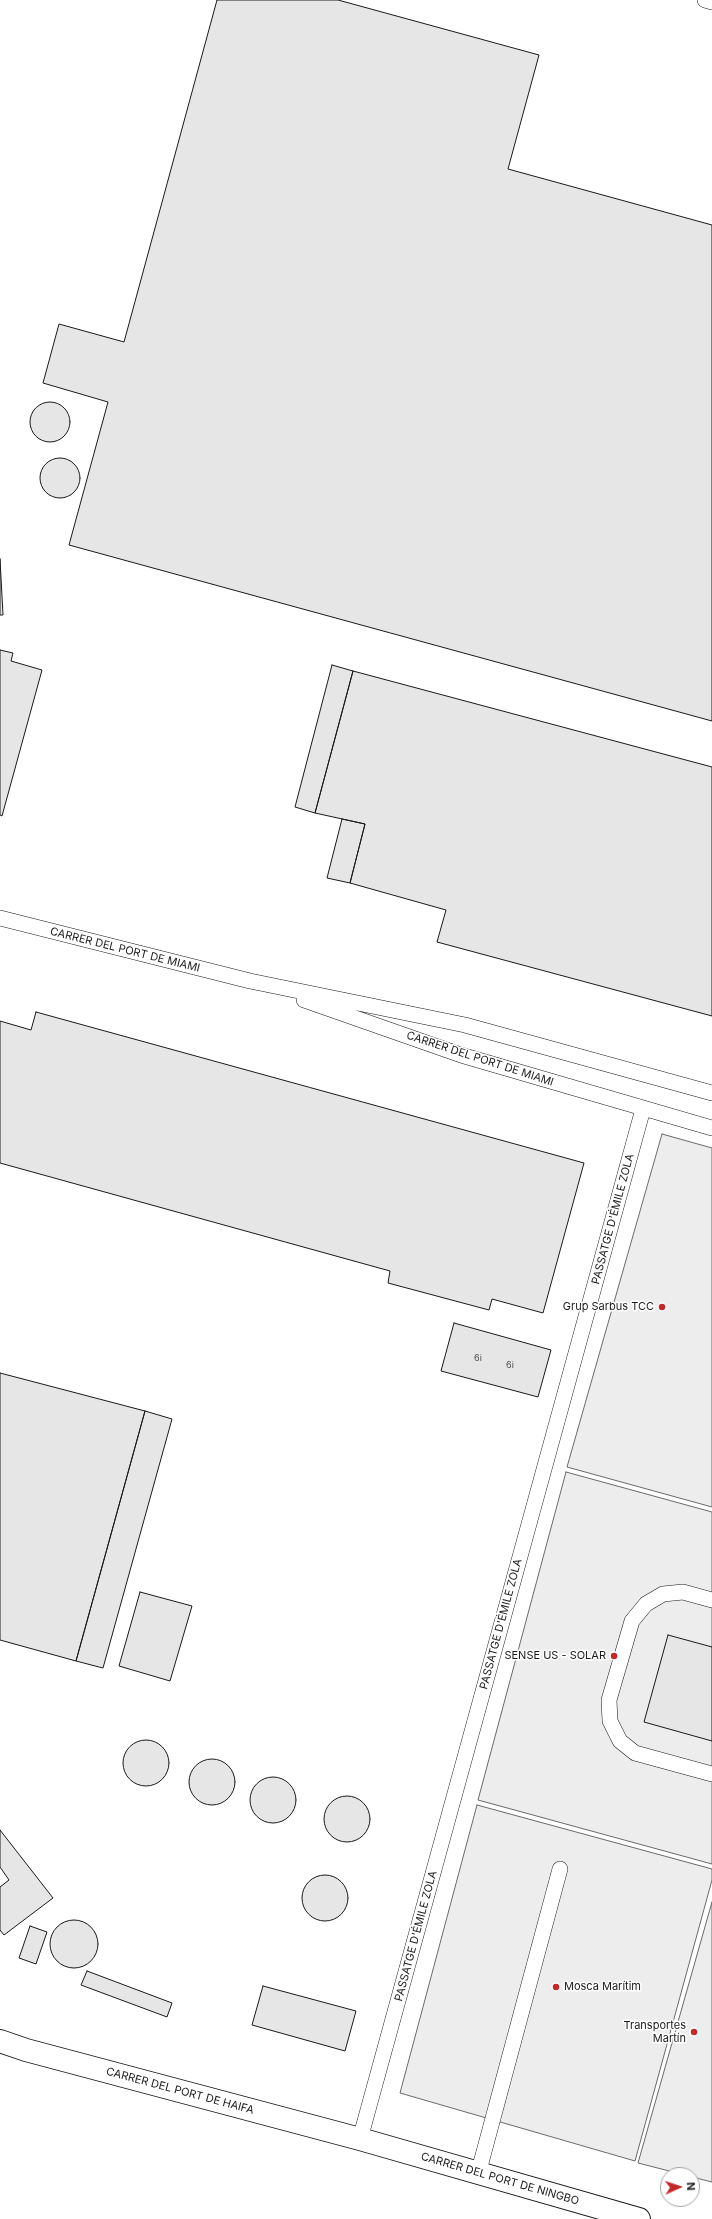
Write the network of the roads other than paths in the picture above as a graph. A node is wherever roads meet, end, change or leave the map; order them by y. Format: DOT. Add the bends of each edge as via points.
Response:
graph roads {
  1 [pos="705,0"];
  2 [pos="712,2"];
  3 [pos="0,918"];
  4 [pos="250,981"];
  5 [pos="712,1093"];
  6 [pos="643,1109"];
  7 [pos="712,1128"];
  8 [pos="712,1600"];
  9 [pos="712,1774"];
  10 [pos="560,1869"];
  11 [pos="0,2041"];
  12 [pos="360,2139"];
  13 [pos="478,2174"];
  14 [pos="639,2219"];
  1 -- 2 [label="lane"];
  3 -- 4 [label="lane, CARRER DEL PORT DE MIAMI"];
  4 -- 5 [label="lane, CARRER DEL PORT DE MIAMI" via="466,1025"];
  4 -- 6 [label="lane, CARRER DEL PORT DE MIAMI" via="461,1055"];
  6 -- 7 [label="lane, CARRER DEL PORT DE MIAMI"];
  6 -- 12 [label="lane, PASSATGE D'ÉMILE ZOLA"];
  8 -- 9 [label="lane" via="683,1592 663,1594 646,1604 632,1622 609,1700 613,1728 620,1741 636,1753"];
  10 -- 13 [label="lane"];
  11 -- 12 [label="street, CARRER DEL PORT DE HAIFA"];
  12 -- 13 [label="street, CARRER DEL PORT DE NINGBO"];
  13 -- 14 [label="street, CARRER DEL PORT DE NINGBO"];
}
